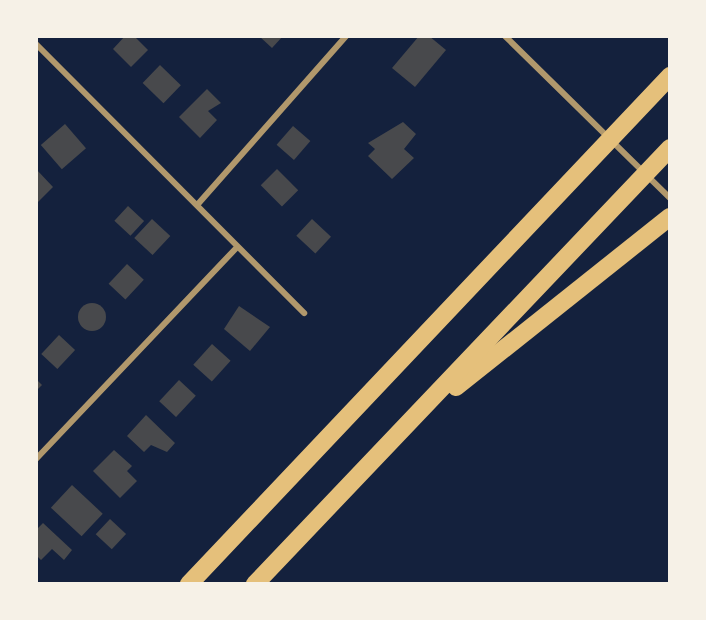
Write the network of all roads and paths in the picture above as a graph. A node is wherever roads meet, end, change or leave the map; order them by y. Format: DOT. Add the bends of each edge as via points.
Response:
graph roads {
  1 [pos="346,36"];
  2 [pos="505,36"];
  3 [pos="36,44"];
  4 [pos="670,76"];
  5 [pos="670,148"];
  6 [pos="670,198"];
  7 [pos="198,204"];
  8 [pos="670,217"];
  9 [pos="237,247"];
  10 [pos="304,313"];
  11 [pos="403,429"];
  12 [pos="36,459"];
  13 [pos="189,584"];
  14 [pos="255,584"];
  1 -- 7 [label="street"];
  2 -- 6 [label="street"];
  3 -- 7 [label="street"];
  4 -- 13 [label="highway"];
  5 -- 11 [label="highway"];
  7 -- 9 [label="street"];
  8 -- 11 [label="highway"];
  9 -- 10 [label="street"];
  9 -- 12 [label="street"];
  11 -- 14 [label="highway"];
}
